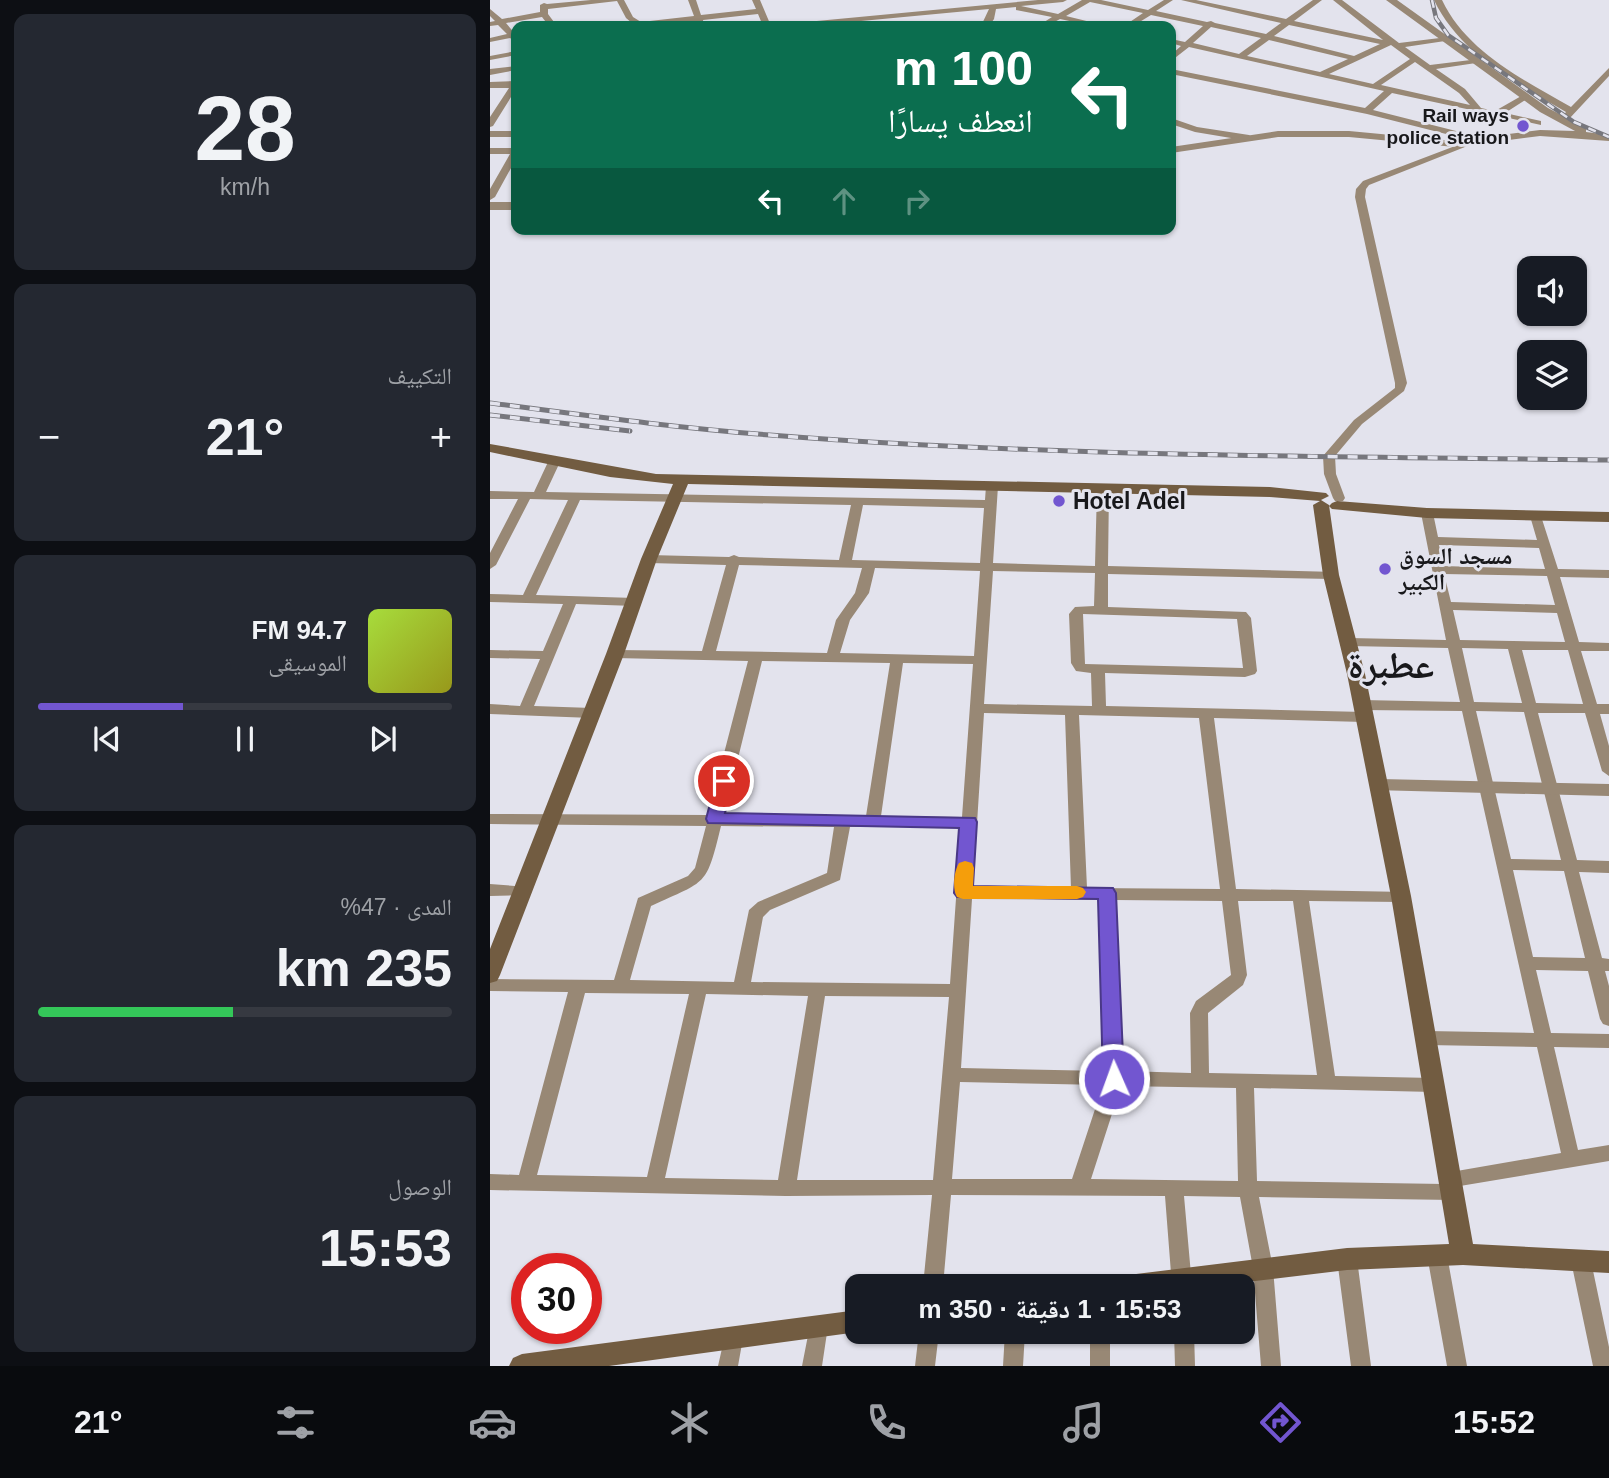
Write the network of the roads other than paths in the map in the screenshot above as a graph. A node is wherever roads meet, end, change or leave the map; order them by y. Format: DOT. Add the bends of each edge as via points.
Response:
graph roads {
  1 [pos="614,0"];
  2 [pos="620,0"];
  3 [pos="691,0"];
  4 [pos="755,0"];
  5 [pos="1063,0"];
  6 [pos="1089,0"];
  7 [pos="1169,0"];
  8 [pos="1185,0"];
  9 [pos="1244,0"];
  10 [pos="1318,0"];
  11 [pos="1337,0"];
  12 [pos="1391,0"];
  13 [pos="1438,0"];
  14 [pos="1451,0"];
  15 [pos="998,3"];
  16 [pos="1075,3"];
  17 [pos="1117,6"];
  18 [pos="544,7"];
  19 [pos="761,10"];
  20 [pos="1232,10"];
  21 [pos="1107,11"];
  22 [pos="491,13"];
  23 [pos="1148,13"];
  24 [pos="1260,15"];
  25 [pos="1058,16"];
  26 [pos="696,17"];
  27 [pos="634,21"];
  28 [pos="668,21"];
  29 [pos="699,21"];
  30 [pos="765,21"];
  31 [pos="868,21"];
  32 [pos="988,21"];
  33 [pos="1050,21"];
  34 [pos="1085,21"];
  35 [pos="1136,21"];
  36 [pos="1287,21"];
  37 [pos="500,22"];
  38 [pos="490,24"];
  39 [pos="1207,25"];
  40 [pos="1313,26"];
  41 [pos="1237,31"];
  42 [pos="1343,32"];
  43 [pos="511,34"];
  44 [pos="1265,36"];
  45 [pos="511,38"];
  46 [pos="1445,39"];
  47 [pos="490,40"];
  48 [pos="1176,42"];
  49 [pos="1293,42"];
  50 [pos="1392,44"];
  51 [pos="1186,45"];
  52 [pos="1318,48"];
  53 [pos="1306,53"];
  54 [pos="511,54"];
  55 [pos="1176,54"];
  56 [pos="1241,55"];
  57 [pos="1353,58"];
  58 [pos="1415,59"];
  59 [pos="490,60"];
  60 [pos="1298,60"];
  61 [pos="1476,61"];
  62 [pos="1290,66"];
  63 [pos="1429,68"];
  64 [pos="494,71"];
  65 [pos="1609,71"];
  66 [pos="1176,73"];
  67 [pos="1322,74"];
  68 [pos="511,84"];
  69 [pos="490,85"];
  70 [pos="1376,85"];
  71 [pos="1392,89"];
  72 [pos="1526,97"];
  73 [pos="490,100"];
  74 [pos="511,100"];
  75 [pos="1477,108"];
  76 [pos="1570,110"];
  77 [pos="1367,111"];
  78 [pos="1498,113"];
  79 [pos="1554,116"];
  80 [pos="492,119"];
  81 [pos="1176,123"];
  82 [pos="1539,128"];
  83 [pos="490,134"];
  84 [pos="511,134"];
  85 [pos="1594,135"];
  86 [pos="1249,138"];
  87 [pos="1609,138"];
  88 [pos="1470,143"];
  89 [pos="1176,149"];
  90 [pos="490,151"];
  91 [pos="511,152"];
  92 [pos="490,168"];
  93 [pos="511,169"];
  94 [pos="490,197"];
  95 [pos="490,206"];
  96 [pos="511,206"];
  97 [pos="490,448"];
  98 [pos="554,462"];
  99 [pos="992,486"];
  100 [pos="678,488"];
  101 [pos="1103,489"];
  102 [pos="490,495"];
  103 [pos="532,496"];
  104 [pos="576,496"];
  105 [pos="858,499"];
  106 [pos="1329,501"];
  107 [pos="992,504"];
  108 [pos="1427,513"];
  109 [pos="1536,516"];
  110 [pos="1609,517"];
  111 [pos="1432,541"];
  112 [pos="1545,544"];
  113 [pos="649,559"];
  114 [pos="734,559"];
  115 [pos="845,562"];
  116 [pos="870,563"];
  117 [pos="490,565"];
  118 [pos="989,566"];
  119 [pos="1101,569"];
  120 [pos="1437,570"];
  121 [pos="1553,573"];
  122 [pos="1609,573"];
  123 [pos="1331,575"];
  124 [pos="490,598"];
  125 [pos="528,599"];
  126 [pos="571,601"];
  127 [pos="635,601"];
  128 [pos="1445,606"];
  129 [pos="1563,609"];
  130 [pos="1101,610"];
  131 [pos="1349,642"];
  132 [pos="1454,643"];
  133 [pos="1514,645"];
  134 [pos="1573,647"];
  135 [pos="1609,648"];
  136 [pos="490,654"];
  137 [pos="615,654"];
  138 [pos="548,655"];
  139 [pos="708,656"];
  140 [pos="756,657"];
  141 [pos="832,658"];
  142 [pos="897,660"];
  143 [pos="981,660"];
  144 [pos="1098,670"];
  145 [pos="977,708"];
  146 [pos="1469,708"];
  147 [pos="490,709"];
  148 [pos="1529,709"];
  149 [pos="1591,709"];
  150 [pos="1609,709"];
  151 [pos="525,710"];
  152 [pos="1072,710"];
  153 [pos="1099,711"];
  154 [pos="1363,711"];
  155 [pos="592,713"];
  156 [pos="1206,713"];
  157 [pos="1609,771"];
  158 [pos="1380,785"];
  159 [pos="1488,788"];
  160 [pos="1551,789"];
  161 [pos="1609,790"];
  162 [pos="490,819"];
  163 [pos="551,819"];
  164 [pos="715,819"];
  165 [pos="843,820"];
  166 [pos="873,821"];
  167 [pos="969,822"];
  168 [pos="1505,864"];
  169 [pos="1570,866"];
  170 [pos="1609,867"];
  171 [pos="490,890"];
  172 [pos="523,891"];
  173 [pos="1079,892"];
  174 [pos="963,893"];
  175 [pos="1107,893"];
  176 [pos="1227,893"];
  177 [pos="1300,895"];
  178 [pos="1401,896"];
  179 [pos="1526,963"];
  180 [pos="1602,964"];
  181 [pos="490,975"];
  182 [pos="490,985"];
  183 [pos="578,986"];
  184 [pos="620,987"];
  185 [pos="699,989"];
  186 [pos="741,989"];
  187 [pos="817,990"];
  188 [pos="957,990"];
  189 [pos="1609,1019"];
  190 [pos="1427,1038"];
  191 [pos="1545,1041"];
  192 [pos="1609,1041"];
  193 [pos="952,1075"];
  194 [pos="1114,1079"];
  195 [pos="1200,1080"];
  196 [pos="1327,1081"];
  197 [pos="1245,1082"];
  198 [pos="1434,1085"];
  199 [pos="1609,1153"];
  200 [pos="1571,1158"];
  201 [pos="490,1182"];
  202 [pos="526,1183"];
  203 [pos="654,1186"];
  204 [pos="1452,1186"];
  205 [pos="944,1187"];
  206 [pos="1079,1187"];
  207 [pos="786,1188"];
  208 [pos="1174,1188"];
  209 [pos="1248,1189"];
  210 [pos="1463,1254"];
  211 [pos="1437,1255"];
  212 [pos="1347,1259"];
  213 [pos="1581,1262"];
  214 [pos="1609,1262"];
  215 [pos="1263,1268"];
  216 [pos="934,1274"];
  217 [pos="1180,1274"];
  218 [pos="1230,1274"];
  219 [pos="845,1323"];
  220 [pos="818,1326"];
  221 [pos="733,1338"];
  222 [pos="928,1344"];
  223 [pos="1014,1344"];
  224 [pos="1100,1344"];
  225 [pos="1184,1344"];
  226 [pos="1604,1357"];
  227 [pos="645,1358"];
  228 [pos="559,1364"];
  229 [pos="522,1366"];
  230 [pos="729,1366"];
  231 [pos="812,1366"];
  232 [pos="925,1366"];
  233 [pos="1013,1366"];
  234 [pos="1101,1366"];
  235 [pos="1185,1366"];
  236 [pos="1271,1366"];
  237 [pos="1361,1366"];
  238 [pos="1457,1366"];
  1 -- 18 [label="street"];
  2 -- 27 [label="street"];
  3 -- 26 [label="street"];
  4 -- 19 [label="street"];
  5 -- 15 [label="street"];
  6 -- 16 [label="street"];
  6 -- 17 [label="street"];
  7 -- 23 [label="street"];
  8 -- 20 [label="street"];
  9 -- 20 [label="street"];
  10 -- 36 [label="street"];
  11 -- 50 [label="street"];
  12 -- 46 [label="street"];
  13 -- 14 [label="street"];
  13 -- 76 [label="street" via="1446,19 1467,41"];
  15 -- 25 [label="street"];
  15 -- 31 [label="street"];
  15 -- 32 [label="street"];
  16 -- 25 [label="street"];
  17 -- 21 [label="street"];
  17 -- 23 [label="street"];
  18 -- 37 [label="street"];
  19 -- 26 [label="street"];
  19 -- 30 [label="street"];
  20 -- 24 [label="street"];
  20 -- 39 [label="street"];
  22 -- 37 [label="street"];
  23 -- 35 [label="street"];
  23 -- 39 [label="street"];
  24 -- 36 [label="street"];
  24 -- 41 [label="street"];
  25 -- 33 [label="street"];
  25 -- 34 [label="street"];
  26 -- 28 [label="street"];
  26 -- 29 [label="street"];
  36 -- 40 [label="street"];
  36 -- 44 [label="street"];
  37 -- 38 [label="street"];
  37 -- 43 [label="street"];
  39 -- 41 [label="street"];
  39 -- 51 [label="street"];
  40 -- 42 [label="street"];
  40 -- 49 [label="street"];
  41 -- 44 [label="street"];
  42 -- 50 [label="street"];
  42 -- 52 [label="street"];
  44 -- 49 [label="street"];
  44 -- 56 [label="street"];
  45 -- 47 [label="street"];
  46 -- 50 [label="street"];
  46 -- 61 [label="street"];
  48 -- 51 [label="street"];
  49 -- 52 [label="street"];
  50 -- 57 [label="street"];
  50 -- 58 [label="street"];
  51 -- 55 [label="street"];
  51 -- 56 [label="street"];
  52 -- 53 [label="street"];
  52 -- 57 [label="street"];
  54 -- 59 [label="street"];
  56 -- 62 [label="street"];
  57 -- 67 [label="street"];
  58 -- 63 [label="street"];
  58 -- 70 [label="street"];
  59 -- 64 [label="street"];
  60 -- 62 [label="street"];
  61 -- 63 [label="street"];
  61 -- 72 [label="street"];
  62 -- 67 [label="street"];
  63 -- 75 [label="street"];
  65 -- 76 [label="street"];
  66 -- 77 [label="street"];
  67 -- 70 [label="street"];
  68 -- 69 [label="street"];
  70 -- 71 [label="street"];
  71 -- 75 [label="street"];
  71 -- 77 [label="street"];
  72 -- 78 [label="street"];
  72 -- 79 [label="street"];
  73 -- 74 [label="street"];
  74 -- 80 [label="street"];
  75 -- 78 [label="street"];
  76 -- 79 [label="street"];
  77 -- 88 [label="street" via="1453,133"];
  78 -- 82 [label="street"];
  79 -- 82 [label="street"];
  79 -- 82 [label="street" via="1556,128"];
  79 -- 85 [label="street"];
  81 -- 86 [label="street"];
  82 -- 85 [label="street"];
  82 -- 88 [label="street"];
  83 -- 84 [label="street"];
  85 -- 87 [label="street"];
  86 -- 88 [label="street" via="1338,134"];
  86 -- 89 [label="street"];
  88 -- 106 [label="street" via="1366,183 1361,189 1401,389 1358,422 1331,452"];
  90 -- 91 [label="street"];
  92 -- 93 [label="street"];
  93 -- 94 [label="street"];
  95 -- 96 [label="street"];
  97 -- 98 [label="main road"];
  98 -- 100 [label="main road"];
  98 -- 103 [label="street"];
  99 -- 100 [label="main road"];
  99 -- 101 [label="main road"];
  99 -- 107 [label="street"];
  100 -- 104 [label="street"];
  100 -- 105 [label="street"];
  100 -- 113 [label="main road"];
  101 -- 106 [label="main road" via="1292,493"];
  101 -- 119 [label="street"];
  102 -- 103 [label="street"];
  103 -- 104 [label="street"];
  103 -- 117 [label="street"];
  104 -- 125 [label="street"];
  105 -- 107 [label="street"];
  105 -- 115 [label="street"];
  106 -- 108 [label="main road"];
  106 -- 123 [label="main road" via="1325,530"];
  107 -- 118 [label="street"];
  108 -- 109 [label="main road"];
  108 -- 111 [label="street"];
  109 -- 110 [label="main road"];
  109 -- 112 [label="street"];
  111 -- 112 [label="street"];
  111 -- 120 [label="street"];
  112 -- 121 [label="street"];
  113 -- 114 [label="street"];
  113 -- 127 [label="main road"];
  114 -- 115 [label="street"];
  114 -- 139 [label="street"];
  115 -- 116 [label="street"];
  116 -- 118 [label="street"];
  116 -- 141 [label="street" via="862,593 843,620"];
  118 -- 119 [label="street"];
  118 -- 143 [label="street"];
  119 -- 123 [label="street"];
  119 -- 130 [label="street"];
  120 -- 121 [label="street"];
  120 -- 128 [label="street"];
  121 -- 122 [label="street"];
  121 -- 129 [label="street"];
  123 -- 131 [label="main road"];
  124 -- 125 [label="street"];
  125 -- 126 [label="street"];
  126 -- 127 [label="street"];
  126 -- 138 [label="street"];
  127 -- 137 [label="main road"];
  128 -- 129 [label="street"];
  128 -- 132 [label="street"];
  129 -- 134 [label="street"];
  130 -- 144 [label="street" via="1076,614 1079,666"];
  130 -- 144 [label="street" via="1241,615 1250,668 1245,673"];
  131 -- 132 [label="street"];
  131 -- 154 [label="main road"];
  132 -- 133 [label="street"];
  132 -- 146 [label="street"];
  133 -- 134 [label="street"];
  133 -- 148 [label="street"];
  134 -- 135 [label="street"];
  134 -- 149 [label="street"];
  136 -- 138 [label="street"];
  137 -- 139 [label="street"];
  137 -- 155 [label="main road"];
  138 -- 151 [label="street"];
  139 -- 140 [label="street"];
  140 -- 141 [label="street"];
  140 -- 164 [label="street"];
  141 -- 142 [label="street"];
  142 -- 143 [label="street"];
  142 -- 166 [label="street"];
  143 -- 145 [label="street"];
  144 -- 153 [label="street"];
  145 -- 152 [label="street"];
  145 -- 167 [label="street"];
  146 -- 148 [label="street"];
  146 -- 154 [label="street"];
  146 -- 159 [label="street"];
  147 -- 151 [label="street"];
  148 -- 149 [label="street"];
  148 -- 160 [label="street"];
  149 -- 150 [label="street"];
  149 -- 157 [label="street"];
  151 -- 155 [label="street"];
  152 -- 153 [label="street"];
  152 -- 173 [label="street"];
  153 -- 156 [label="street"];
  154 -- 156 [label="street"];
  154 -- 158 [label="main road"];
  155 -- 163 [label="main road"];
  156 -- 176 [label="street"];
  158 -- 159 [label="street"];
  158 -- 178 [label="main road"];
  159 -- 160 [label="street"];
  159 -- 168 [label="street"];
  160 -- 161 [label="street"];
  160 -- 169 [label="street"];
  162 -- 163 [label="street"];
  163 -- 164 [label="street"];
  163 -- 172 [label="main road"];
  164 -- 165 [label="street"];
  164 -- 184 [label="street" via="700,876 641,907"];
  165 -- 166 [label="street"];
  165 -- 186 [label="street" via="834,876 755,914"];
  166 -- 167 [label="street"];
  167 -- 174 [label="street"];
  168 -- 169 [label="street"];
  168 -- 179 [label="street"];
  169 -- 170 [label="street"];
  169 -- 180 [label="street"];
  171 -- 172 [label="street"];
  172 -- 181 [label="main road"];
  173 -- 174 [label="street"];
  173 -- 175 [label="street"];
  174 -- 188 [label="street"];
  175 -- 176 [label="street"];
  175 -- 194 [label="street"];
  176 -- 177 [label="street"];
  176 -- 195 [label="street" via="1239,975 1199,1013"];
  177 -- 178 [label="street"];
  177 -- 196 [label="street"];
  178 -- 190 [label="main road"];
  179 -- 180 [label="street"];
  179 -- 191 [label="street"];
  180 -- 189 [label="street"];
  182 -- 183 [label="street"];
  183 -- 184 [label="street"];
  183 -- 202 [label="street"];
  184 -- 185 [label="street"];
  185 -- 186 [label="street"];
  185 -- 203 [label="street"];
  186 -- 187 [label="street"];
  187 -- 188 [label="street"];
  187 -- 207 [label="street"];
  188 -- 193 [label="street"];
  190 -- 191 [label="street"];
  190 -- 198 [label="main road"];
  191 -- 192 [label="street"];
  191 -- 200 [label="street"];
  193 -- 194 [label="street"];
  193 -- 205 [label="street"];
  194 -- 195 [label="street"];
  194 -- 206 [label="street"];
  195 -- 197 [label="street"];
  196 -- 197 [label="street"];
  196 -- 198 [label="street"];
  197 -- 209 [label="street"];
  198 -- 204 [label="main road"];
  199 -- 200 [label="street"];
  200 -- 204 [label="street"];
  201 -- 202 [label="street"];
  202 -- 203 [label="street"];
  203 -- 207 [label="street"];
  204 -- 209 [label="street"];
  204 -- 210 [label="main road"];
  205 -- 206 [label="street"];
  205 -- 207 [label="street"];
  205 -- 216 [label="street"];
  206 -- 208 [label="street"];
  208 -- 209 [label="street"];
  208 -- 217 [label="street"];
  209 -- 215 [label="street"];
  210 -- 211 [label="main road"];
  210 -- 213 [label="main road"];
  211 -- 212 [label="main road"];
  211 -- 238 [label="street"];
  212 -- 215 [label="main road"];
  212 -- 237 [label="street"];
  213 -- 214 [label="main road"];
  213 -- 226 [label="street"];
  215 -- 218 [label="main road"];
  215 -- 236 [label="street"];
  219 -- 220 [label="main road"];
  220 -- 221 [label="main road"];
  220 -- 231 [label="street"];
  221 -- 227 [label="main road"];
  221 -- 230 [label="street"];
  222 -- 232 [label="street"];
  223 -- 233 [label="street"];
  224 -- 234 [label="street"];
  225 -- 235 [label="street"];
  227 -- 228 [label="main road"];
  228 -- 229 [label="main road"];
}
